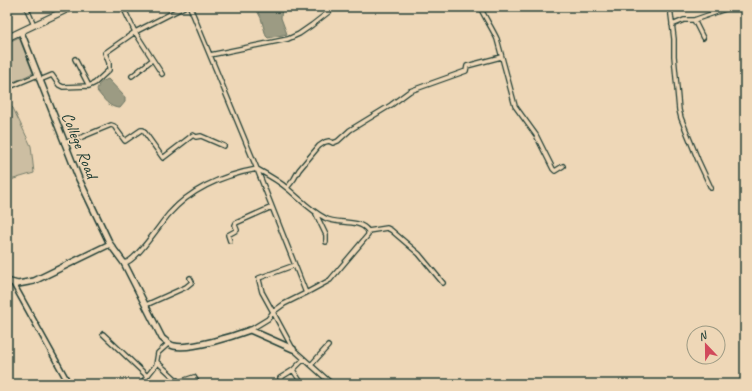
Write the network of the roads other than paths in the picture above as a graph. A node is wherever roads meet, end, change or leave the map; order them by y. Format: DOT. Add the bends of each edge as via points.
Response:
graph roads {
  1 [pos="26,7"];
  2 [pos="72,7"];
  3 [pos="123,7"];
  4 [pos="184,7"];
  5 [pos="190,7"];
  6 [pos="335,7"];
  7 [pos="480,7"];
  8 [pos="670,7"];
  9 [pos="731,7"];
  10 [pos="694,20"];
  11 [pos="34,25"];
  12 [pos="672,25"];
  13 [pos="21,32"];
  14 [pos="135,32"];
  15 [pos="7,38"];
  16 [pos="703,38"];
  17 [pos="210,55"];
  18 [pos="502,57"];
  19 [pos="76,59"];
  20 [pos="152,60"];
  21 [pos="162,74"];
  22 [pos="38,75"];
  23 [pos="132,76"];
  24 [pos="40,80"];
  25 [pos="89,86"];
  26 [pos="7,88"];
  27 [pos="64,143"];
  28 [pos="224,146"];
  29 [pos="563,166"];
  30 [pos="257,169"];
  31 [pos="287,188"];
  32 [pos="711,188"];
  33 [pos="272,207"];
  34 [pos="315,213"];
  35 [pos="368,231"];
  36 [pos="230,241"];
  37 [pos="326,242"];
  38 [pos="110,244"];
  39 [pos="124,264"];
  40 [pos="295,265"];
  41 [pos="190,278"];
  42 [pos="7,281"];
  43 [pos="13,283"];
  44 [pos="443,283"];
  45 [pos="306,293"];
  46 [pos="146,305"];
  47 [pos="273,312"];
  48 [pos="250,330"];
  49 [pos="103,334"];
  50 [pos="168,344"];
  51 [pos="328,346"];
  52 [pos="293,349"];
  53 [pos="304,359"];
  54 [pos="157,362"];
  55 [pos="311,366"];
  56 [pos="293,370"];
  57 [pos="147,376"];
  58 [pos="70,384"];
  59 [pos="141,384"];
  60 [pos="198,384"];
  61 [pos="281,384"];
  62 [pos="302,384"];
  63 [pos="332,384"];
  1 -- 11 [label="street"];
  2 -- 11 [label="main road"];
  3 -- 14 [label="street"];
  4 -- 14 [label="street"];
  5 -- 17 [label="street"];
  6 -- 17 [label="street" via="312,26 288,39"];
  7 -- 18 [label="street" via="497,39"];
  8 -- 12 [label="street"];
  9 -- 10 [label="street"];
  10 -- 12 [label="street" via="684,20"];
  10 -- 16 [label="street"];
  11 -- 13 [label="main road"];
  12 -- 32 [label="street" via="679,110"];
  13 -- 15 [label="main road"];
  13 -- 22 [label="main road, College Road"];
  14 -- 20 [label="street"];
  14 -- 25 [label="street" via="105,52 109,70"];
  17 -- 30 [label="street"];
  18 -- 29 [label="street" via="515,106 536,135 555,171"];
  18 -- 31 [label="street" via="467,66 466,71 410,91 350,130 338,141 325,142 308,158"];
  19 -- 25 [label="street"];
  20 -- 21 [label="street"];
  20 -- 23 [label="street"];
  22 -- 24 [label="main road, College Road"];
  22 -- 26 [label="street"];
  24 -- 25 [label="street" via="52,75 63,87"];
  24 -- 27 [label="main road, College Road"];
  27 -- 28 [label="street" via="111,125 125,141 143,130 163,158 193,135"];
  27 -- 38 [label="main road, College Road"];
  30 -- 31 [label="street"];
  30 -- 33 [label="street"];
  30 -- 39 [label="street" via="210,184 190,195 168,214 135,257"];
  31 -- 34 [label="street"];
  33 -- 36 [label="street" via="236,223 237,230 228,235"];
  33 -- 40 [label="street"];
  34 -- 35 [label="street" via="326,219 365,227"];
  34 -- 37 [label="street" via="326,235"];
  35 -- 44 [label="street" via="387,228 391,230 419,254"];
  35 -- 45 [label="street" via="368,235 330,280"];
  38 -- 39 [label="main road, College Road"];
  38 -- 43 [label="main road" via="45,277"];
  39 -- 46 [label="main road, College Road"];
  40 -- 45 [label="street"];
  40 -- 47 [label="street" via="259,280 262,292"];
  41 -- 46 [label="street" via="192,282 186,287"];
  42 -- 43 [label="main road"];
  43 -- 58 [label="street"];
  45 -- 47 [label="street"];
  46 -- 50 [label="main road, College Road" via="162,338"];
  47 -- 48 [label="street" via="268,319"];
  47 -- 52 [label="street"];
  48 -- 50 [label="main road" via="182,347"];
  48 -- 52 [label="main road"];
  49 -- 57 [label="street"];
  50 -- 54 [label="street" via="156,356"];
  51 -- 55 [label="street"];
  52 -- 53 [label="street"];
  53 -- 55 [label="street"];
  53 -- 56 [label="street"];
  54 -- 57 [label="street"];
  54 -- 60 [label="street" via="178,382 194,377"];
  55 -- 63 [label="street"];
  56 -- 61 [label="street" via="280,378"];
  56 -- 62 [label="street"];
  57 -- 59 [label="street"];
}
